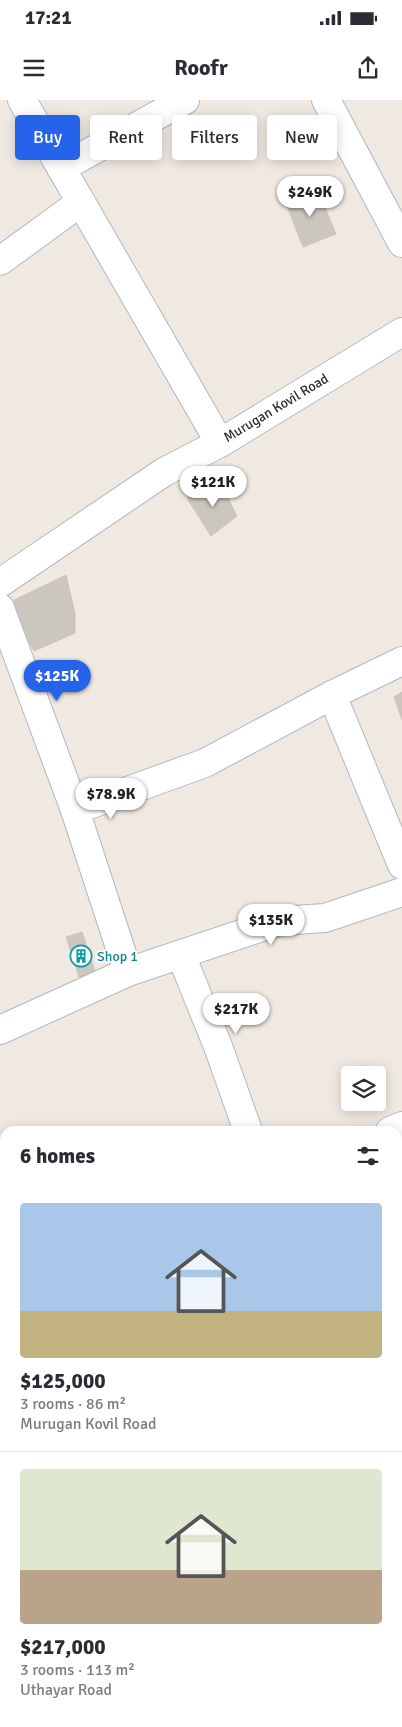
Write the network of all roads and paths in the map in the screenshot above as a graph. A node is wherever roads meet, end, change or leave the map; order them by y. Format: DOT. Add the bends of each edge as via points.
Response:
graph roads {
  1 [pos="22,100"];
  2 [pos="185,100"];
  3 [pos="326,100"];
  4 [pos="62,168"];
  5 [pos="81,202"];
  6 [pos="402,243"];
  7 [pos="0,261"];
  8 [pos="402,332"];
  9 [pos="220,442"];
  10 [pos="0,583"];
  11 [pos="0,608"];
  12 [pos="402,661"];
  13 [pos="332,695"];
  14 [pos="74,810"];
  15 [pos="402,864"];
  16 [pos="402,892"];
  17 [pos="181,955"];
  18 [pos="128,972"];
  19 [pos="0,1030"];
  20 [pos="246,1126"];
  1 -- 4 [label="street"];
  2 -- 4 [label="street"];
  3 -- 6 [label="street"];
  4 -- 5 [label="street"];
  5 -- 7 [label="street"];
  5 -- 9 [label="street"];
  8 -- 9 [label="street, Murugan Kovil Road"];
  9 -- 10 [label="street, Murugan Kovil Road" via="164,472"];
  11 -- 14 [label="street"];
  12 -- 13 [label="street"];
  13 -- 14 [label="street" via="205,763"];
  13 -- 15 [label="street"];
  14 -- 18 [label="street"];
  16 -- 17 [label="street" via="325,918 280,921"];
  17 -- 18 [label="street"];
  17 -- 20 [label="street"];
  18 -- 19 [label="street"];
}
